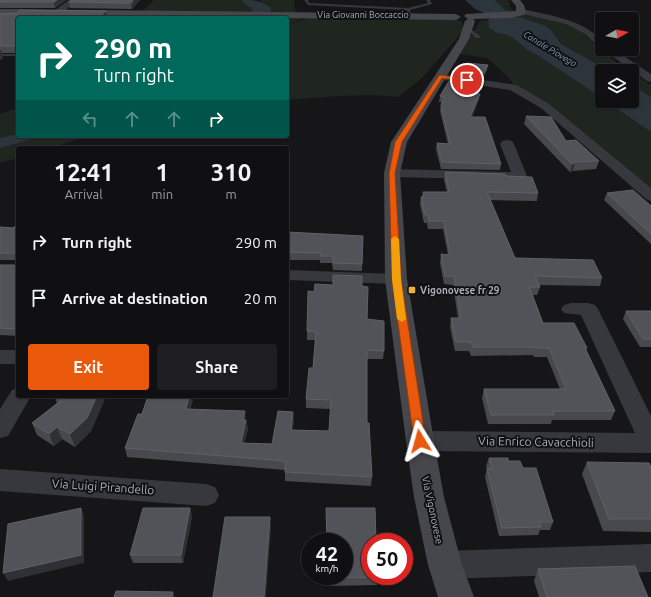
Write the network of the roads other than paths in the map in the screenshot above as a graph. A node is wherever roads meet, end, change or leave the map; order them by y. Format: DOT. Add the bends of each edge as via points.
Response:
graph roads {
  1 [pos="74,0"];
  2 [pos="306,0"];
  3 [pos="428,0"];
  4 [pos="515,0"];
  5 [pos="522,11"];
  6 [pos="0,12"];
  7 [pos="409,12"];
  8 [pos="57,13"];
  9 [pos="113,16"];
  10 [pos="470,21"];
  11 [pos="477,37"];
  12 [pos="595,38"];
  13 [pos="0,55"];
  14 [pos="16,55"];
  15 [pos="617,56"];
  16 [pos="440,77"];
  17 [pos="651,79"];
  18 [pos="507,144"];
  19 [pos="392,173"];
  20 [pos="651,196"];
  21 [pos="289,276"];
  22 [pos="396,279"];
  23 [pos="571,309"];
  24 [pos="0,357"];
  25 [pos="16,357"];
  26 [pos="19,398"];
  27 [pos="0,429"];
  28 [pos="420,441"];
  29 [pos="651,442"];
  30 [pos="0,480"];
  31 [pos="206,495"];
  32 [pos="651,558"];
  33 [pos="445,565"];
  34 [pos="456,597"];
  1 -- 8 [label="street"];
  2 -- 7 [label="lane" via="308,4"];
  3 -- 7 [label="lane" via="430,4 427,6"];
  4 -- 5 [label="main road"];
  5 -- 10 [label="main road"];
  5 -- 12 [label="street" via="569,22"];
  6 -- 8 [label="main road"];
  7 -- 9 [label="main road, Via Giovanni Boccaccio"];
  7 -- 10 [label="main road, Via Giovanni Boccaccio" via="428,16 455,14"];
  8 -- 9 [label="main road"];
  10 -- 11 [label="lane"];
  10 -- 16 [label="main road, Via Vigonovese" via="464,38"];
  13 -- 14 [label="lane"];
  15 -- 17 [label="street"];
  16 -- 19 [label="main road, Via Vigonovese" via="399,142"];
  16 -- 20 [label="street" via="513,87 545,106"];
  18 -- 19 [label="street" via="520,176"];
  19 -- 22 [label="main road, Via Vigonovese"];
  21 -- 22 [label="street"];
  22 -- 28 [label="main road, Via Vigonovese"];
  23 -- 29 [label="street, Via Enrico Cavacchioli" via="588,309"];
  24 -- 25 [label="street"];
  26 -- 27 [label="street"];
  28 -- 29 [label="street, Via Enrico Cavacchioli"];
  28 -- 33 [label="main road, Via Vigonovese" via="429,496"];
  30 -- 31 [label="street, Via Luigi Pirandello"];
  32 -- 33 [label="street"];
  33 -- 34 [label="main road, Via Vigonovese"];
}
